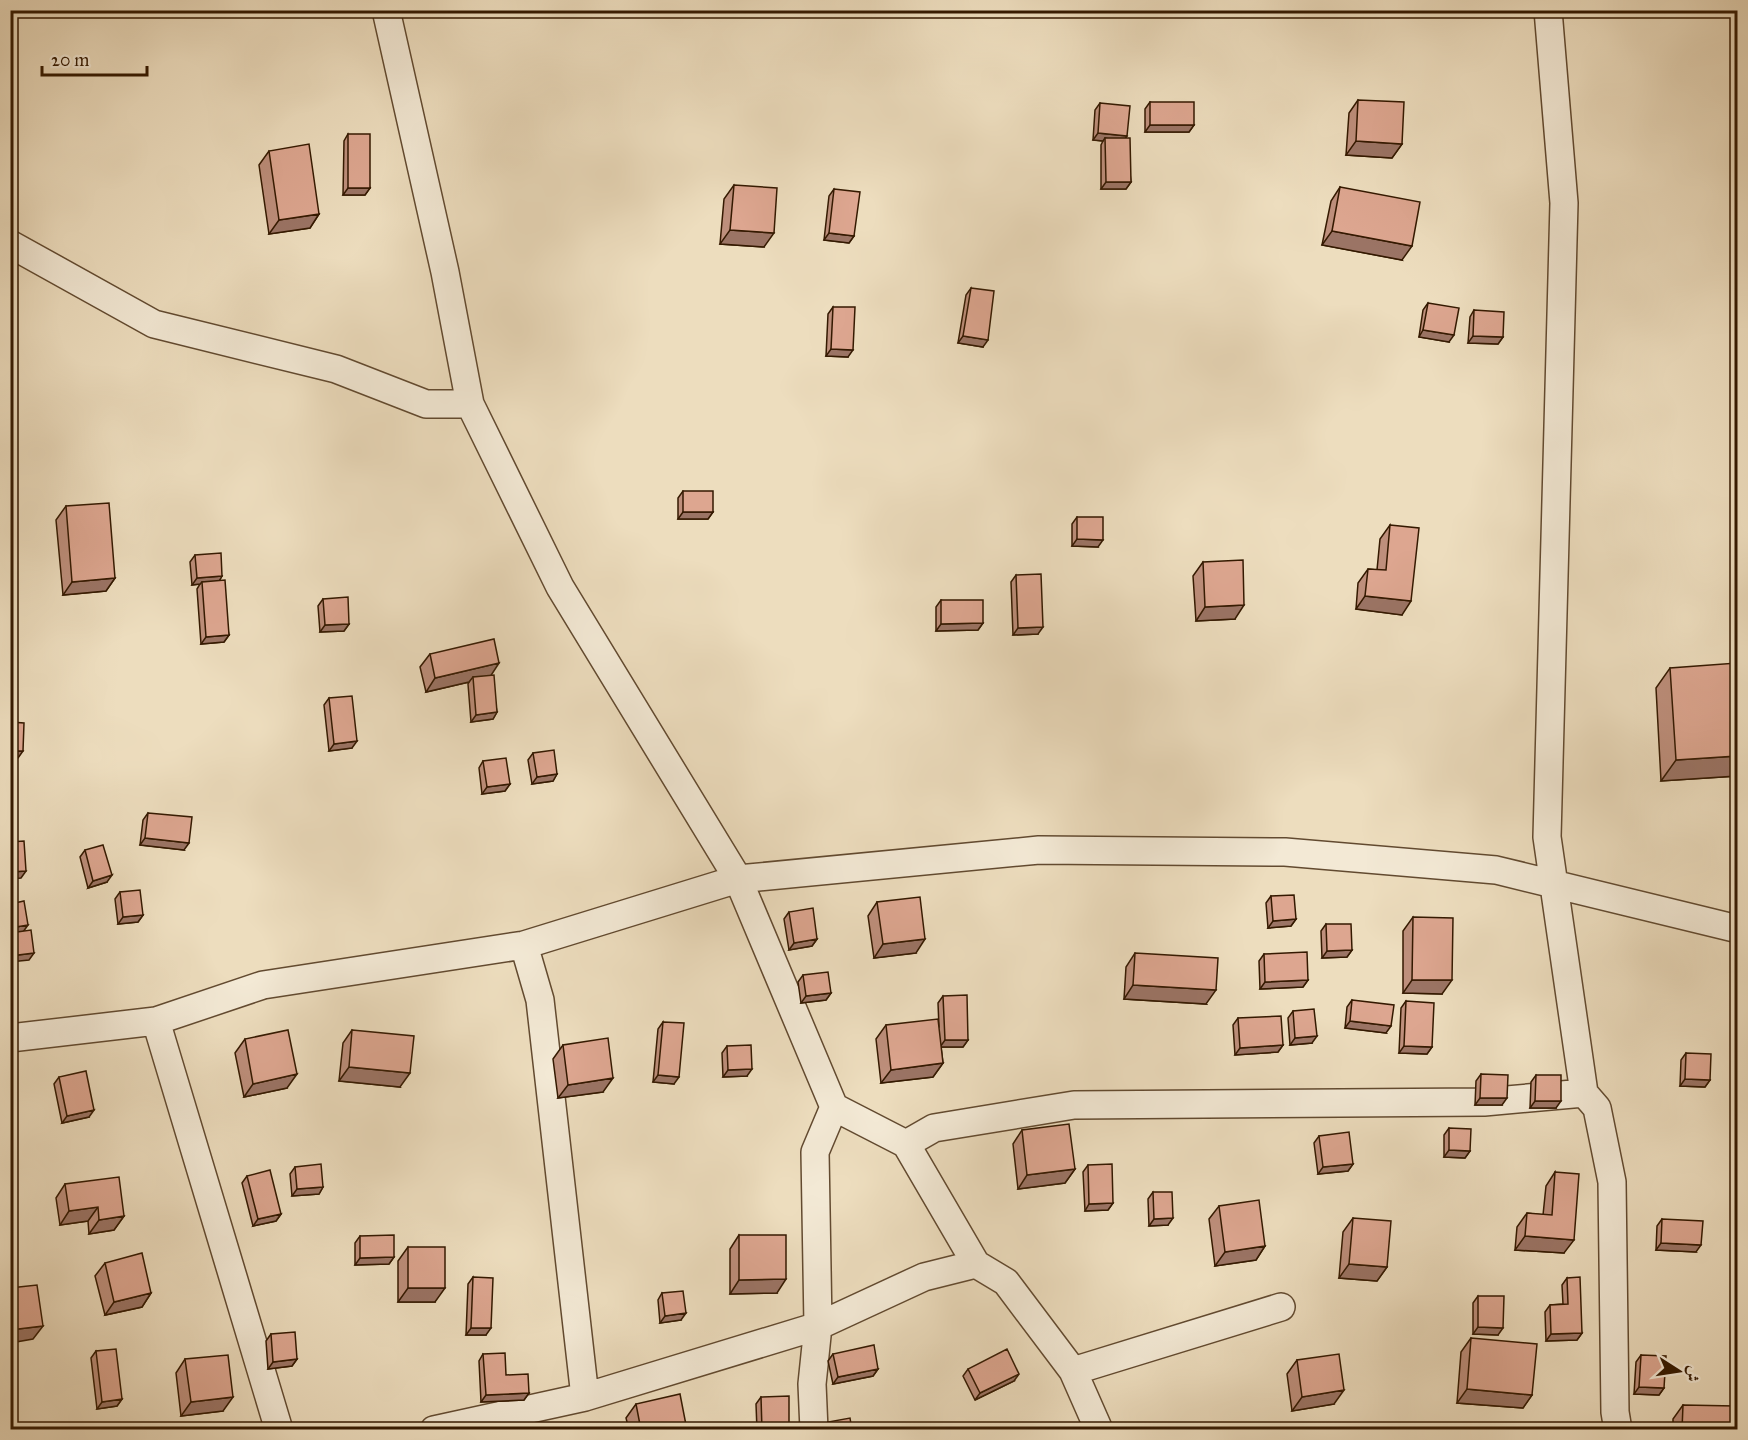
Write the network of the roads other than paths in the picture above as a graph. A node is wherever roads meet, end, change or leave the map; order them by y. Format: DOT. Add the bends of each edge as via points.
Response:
graph roads {
  1 [pos="386,10"];
  2 [pos="1548,10"];
  3 [pos="10,244"];
  4 [pos="470,404"];
  5 [pos="738,879"];
  6 [pos="1555,885"];
  7 [pos="1737,929"];
  8 [pos="524,945"];
  9 [pos="156,1021"];
  10 [pos="10,1038"];
  11 [pos="1584,1093"];
  12 [pos="834,1107"];
  13 [pos="906,1144"];
  14 [pos="976,1264"];
  15 [pos="1281,1307"];
  16 [pos="818,1326"];
  17 [pos="1073,1371"];
  18 [pos="585,1397"];
  19 [pos="279,1430"];
  20 [pos="434,1430"];
  21 [pos="814,1430"];
  22 [pos="1099,1430"];
  23 [pos="1618,1430"];
  1 -- 4 [label="street" via="446,272"];
  2 -- 6 [label="street" via="1564,203 1546,837"];
  3 -- 4 [label="street" via="154,324 336,369 426,404"];
  4 -- 5 [label="street" via="560,587"];
  5 -- 6 [label="street" via="1051,850 1284,852 1496,870"];
  5 -- 8 [label="street"];
  5 -- 12 [label="street"];
  6 -- 7 [label="street"];
  6 -- 11 [label="street"];
  8 -- 9 [label="street" via="263,986"];
  8 -- 18 [label="street" via="540,1000"];
  9 -- 10 [label="street"];
  9 -- 19 [label="street"];
  11 -- 13 [label="street" via="1484,1102 1074,1105 934,1128"];
  11 -- 23 [label="street" via="1597,1108 1612,1182"];
  12 -- 13 [label="street"];
  12 -- 16 [label="street" via="815,1152"];
  13 -- 14 [label="street"];
  14 -- 16 [label="street" via="924,1277"];
  14 -- 17 [label="street" via="1006,1282"];
  15 -- 17 [label="street"];
  16 -- 18 [label="street"];
  16 -- 21 [label="street" via="812,1384"];
  17 -- 22 [label="street"];
  18 -- 20 [label="street"];
}
